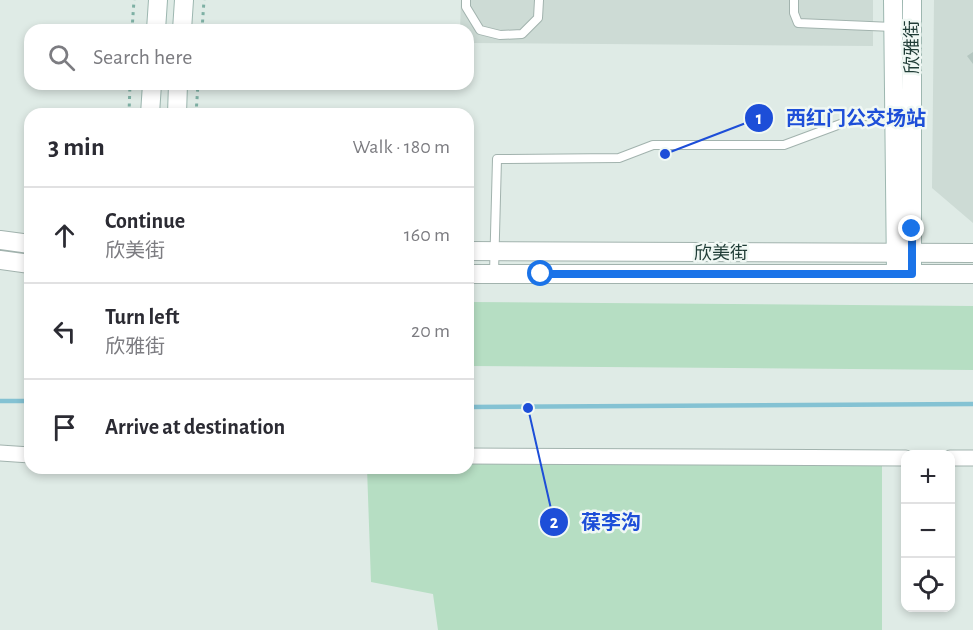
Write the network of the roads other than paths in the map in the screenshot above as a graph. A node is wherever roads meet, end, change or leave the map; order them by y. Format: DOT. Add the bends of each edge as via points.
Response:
graph roads {
  1 [pos="158,0"];
  2 [pos="184,0"];
  3 [pos="466,0"];
  4 [pos="539,0"];
  5 [pos="794,0"];
  6 [pos="893,0"];
  7 [pos="912,0"];
  8 [pos="156,24"];
  9 [pos="182,24"];
  10 [pos="893,27"];
  11 [pos="152,90"];
  12 [pos="178,90"];
  13 [pos="150,108"];
  14 [pos="177,108"];
  15 [pos="893,115"];
  16 [pos="0,240"];
  17 [pos="24,243"];
  18 [pos="474,251"];
  19 [pos="495,252"];
  20 [pos="903,253"];
  21 [pos="973,253"];
  22 [pos="0,260"];
  23 [pos="24,263"];
  24 [pos="474,274"];
  25 [pos="494,274"];
  26 [pos="904,274"];
  27 [pos="973,274"];
  28 [pos="0,453"];
  29 [pos="24,455"];
  30 [pos="474,456"];
  31 [pos="901,458"];
  32 [pos="955,458"];
  33 [pos="973,458"];
  1 -- 8 [label="street"];
  2 -- 9 [label="street"];
  3 -- 4 [label="lane" via="480,30 500,35 522,34 538,18"];
  5 -- 10 [label="lane" via="798,23"];
  6 -- 10 [label="street, 欣雅街"];
  7 -- 20 [label="street, 欣雅街"];
  10 -- 15 [label="street, 欣雅街"];
  11 -- 13 [label="street"];
  12 -- 14 [label="street"];
  15 -- 19 [label="lane" via="862,116 784,145 653,145 619,158 497,159"];
  15 -- 20 [label="street, 欣雅街"];
  16 -- 17 [label="street"];
  18 -- 19 [label="street, 欣美街"];
  19 -- 20 [label="street, 欣美街"];
  19 -- 25 [label="lane"];
  20 -- 21 [label="street, 欣美街"];
  20 -- 26 [label="street, 欣雅街"];
  22 -- 23 [label="street"];
  24 -- 25 [label="street, 欣美街"];
  25 -- 26 [label="street, 欣美街"];
  26 -- 27 [label="street, 欣美街"];
  28 -- 29 [label="street"];
  30 -- 31 [label="street"];
  32 -- 33 [label="street"];
}
